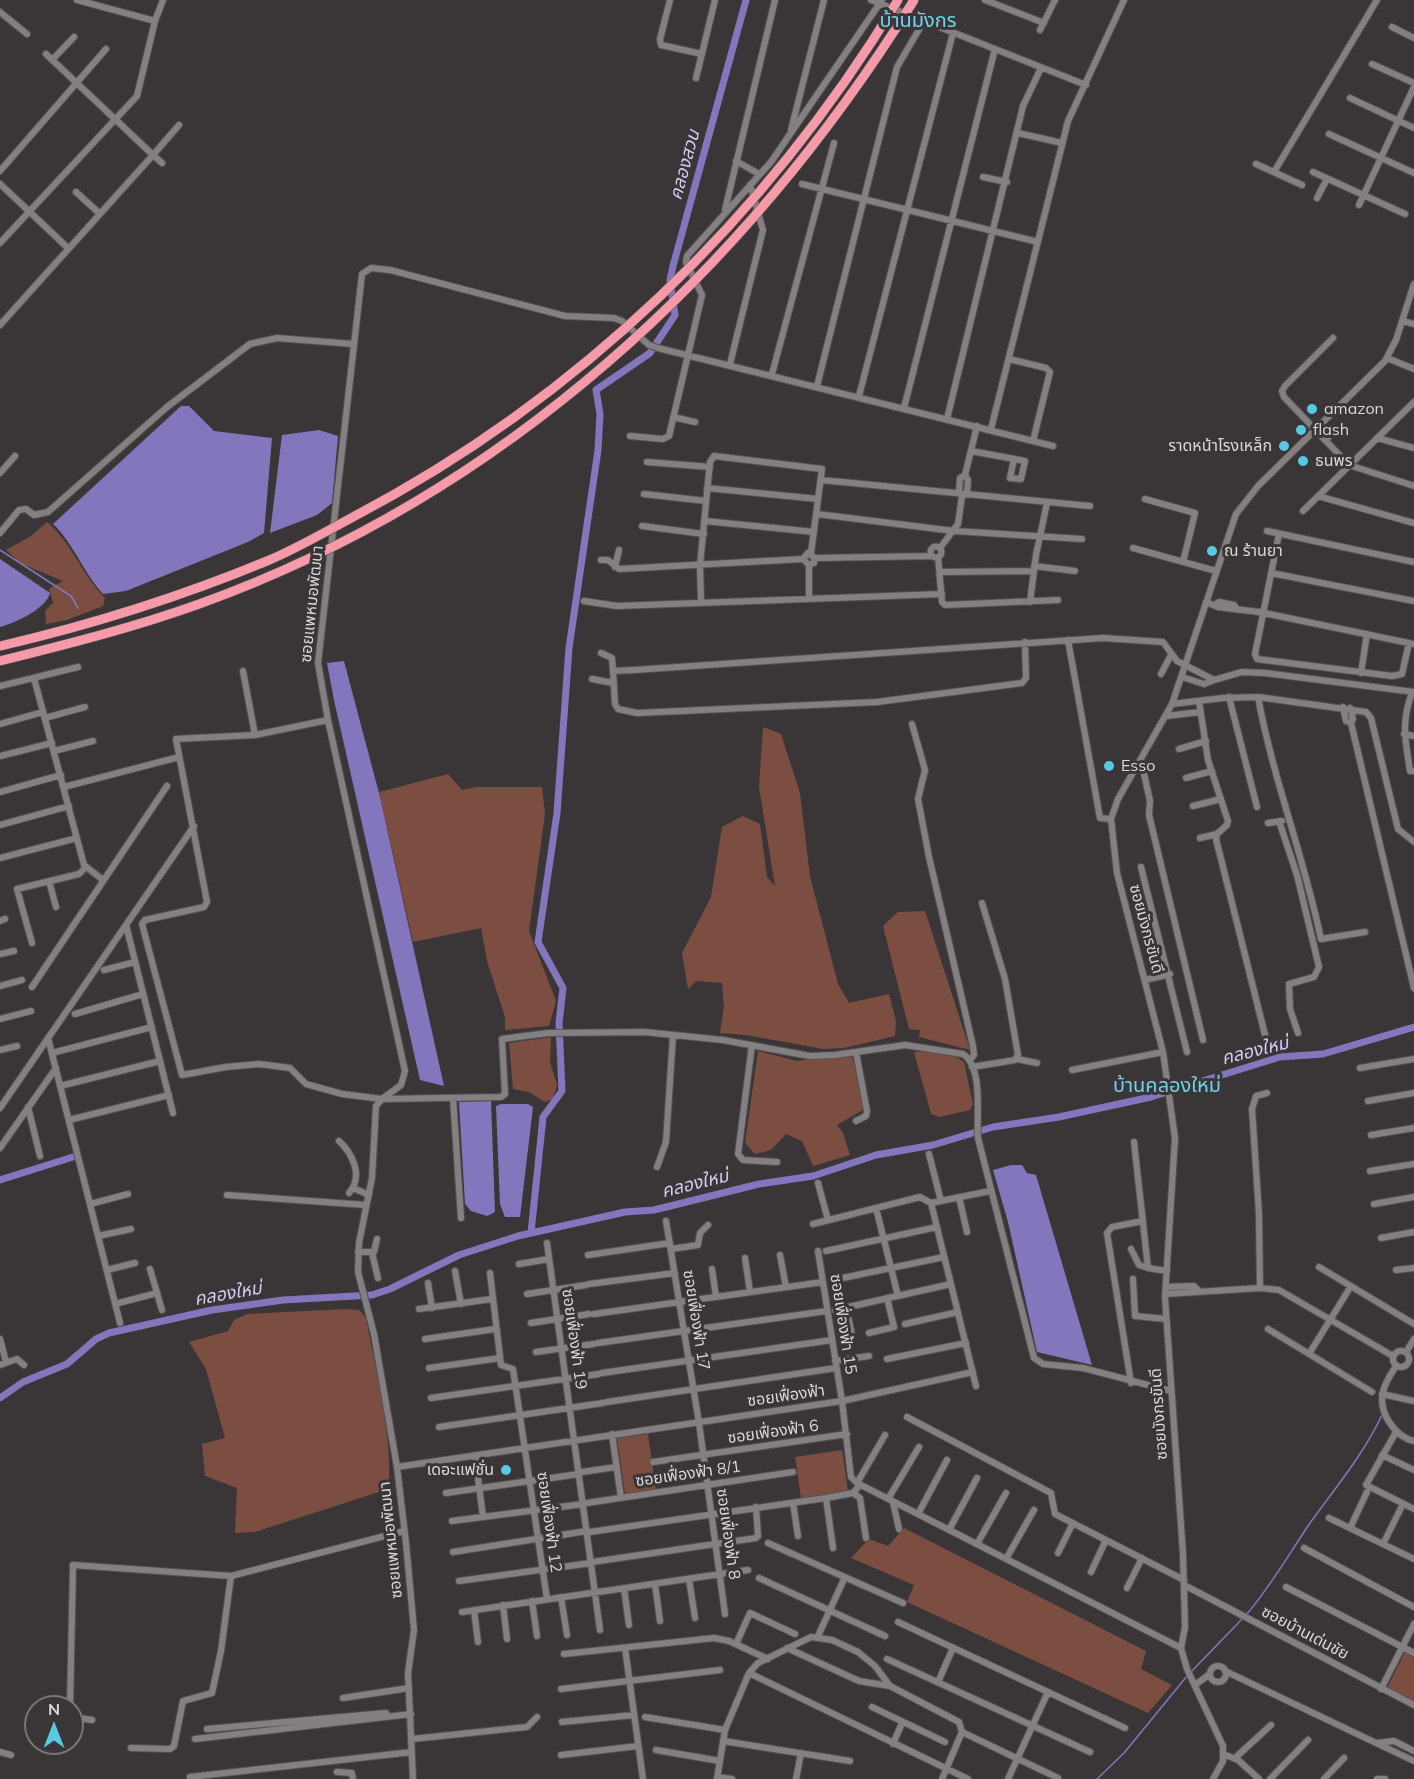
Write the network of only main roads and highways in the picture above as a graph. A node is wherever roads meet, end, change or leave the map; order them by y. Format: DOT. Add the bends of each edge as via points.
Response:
graph roads {
  1 [pos="898,0"];
  2 [pos="914,0"];
  3 [pos="0,646"];
  4 [pos="0,661"];
  1 -- 3 [label="highway, bridge" via="822,115 693,266 607,345 475,446 420,482 269,560 145,607"];
  2 -- 4 [label="highway, bridge" via="842,108 737,239 668,310 531,423 380,521 271,575 202,603 102,635"];
}
